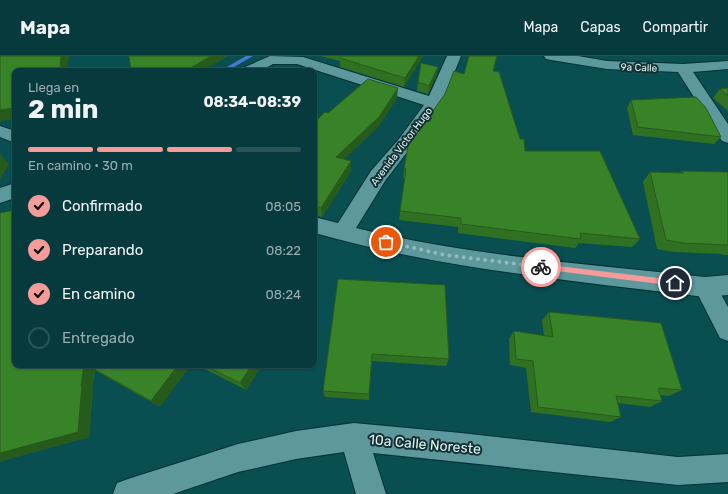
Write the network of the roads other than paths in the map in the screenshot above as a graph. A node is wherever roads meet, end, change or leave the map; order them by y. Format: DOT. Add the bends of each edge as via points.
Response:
graph roads {
  1 [pos="454,56"];
  2 [pos="551,56"];
  3 [pos="728,64"];
  4 [pos="254,68"];
  5 [pos="684,68"];
  6 [pos="434,103"];
  7 [pos="0,131"];
  8 [pos="12,135"];
  9 [pos="728,137"];
  10 [pos="12,191"];
  11 [pos="0,196"];
  12 [pos="317,226"];
  13 [pos="342,233"];
  14 [pos="728,284"];
  15 [pos="705,287"];
  16 [pos="728,330"];
  17 [pos="354,438"];
  18 [pos="728,468"];
  19 [pos="128,494"];
  20 [pos="371,494"];
  1 -- 6 [label="street, Avenida Víctor Hugo"];
  2 -- 5 [label="street, 9a Calle" via="607,65"];
  3 -- 5 [label="street, 9a Calle"];
  4 -- 6 [label="street" via="271,60 298,60"];
  5 -- 9 [label="street"];
  6 -- 13 [label="street, Avenida Víctor Hugo" via="406,143 378,176"];
  7 -- 8 [label="street"];
  10 -- 11 [label="street"];
  12 -- 13 [label="street"];
  13 -- 15 [label="street" via="446,255"];
  14 -- 15 [label="street"];
  15 -- 16 [label="street"];
  17 -- 18 [label="street, 10a Calle Noreste" via="678,471"];
  17 -- 19 [label="street, 10a Calle Noreste" via="296,445 238,458"];
  17 -- 20 [label="street"];
}
